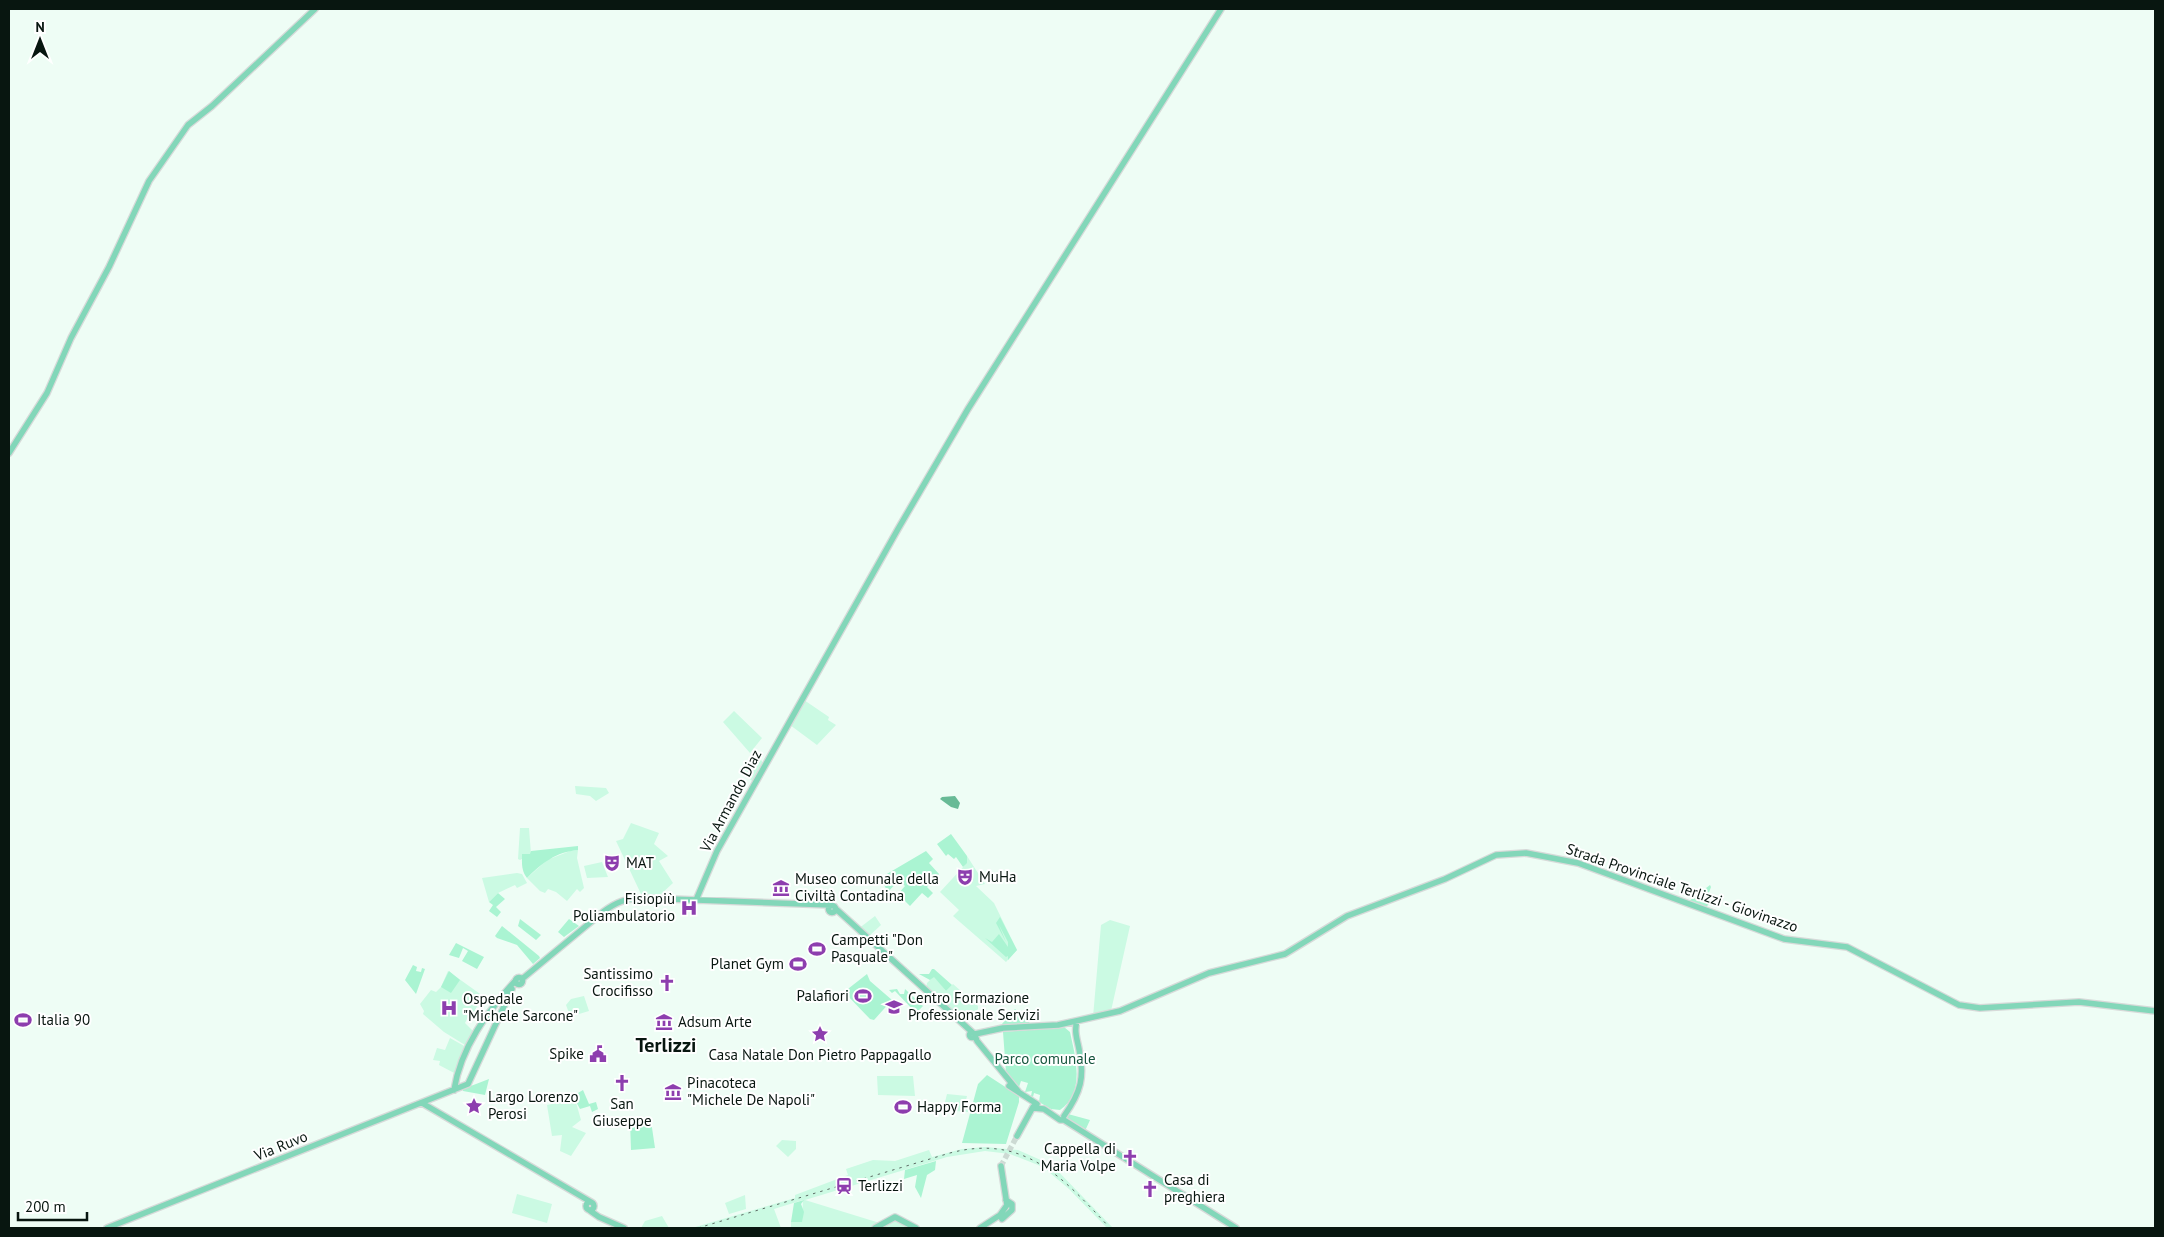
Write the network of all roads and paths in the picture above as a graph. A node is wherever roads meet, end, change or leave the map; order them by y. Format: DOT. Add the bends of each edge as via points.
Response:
graph roads {
  1 [pos="315,9"];
  2 [pos="1221,9"];
  3 [pos="9,452"];
  4 [pos="696,900"];
  5 [pos="519,981"];
  6 [pos="512,989"];
  7 [pos="505,993"];
  8 [pos="2155,1011"];
  9 [pos="1077,1021"];
  10 [pos="1066,1023"];
  11 [pos="972,1035"];
  12 [pos="459,1085"];
  13 [pos="422,1103"];
  14 [pos="1034,1106"];
  15 [pos="1061,1116"];
  16 [pos="1017,1136"];
  17 [pos="1001,1166"];
  18 [pos="107,1228"];
  19 [pos="624,1228"];
  20 [pos="876,1228"];
  21 [pos="916,1228"];
  22 [pos="980,1228"];
  23 [pos="1236,1228"];
  1 -- 3 [label="main road" via="212,106 195,118 161,161 71,338 48,393"];
  2 -- 4 [label="main road, Via Armando Diaz" via="968,409 792,716 718,851"];
  4 -- 5 [label="main road" via="642,895 617,900 602,909"];
  4 -- 11 [label="main road" via="818,904 832,909"];
  5 -- 6 [label="main road"];
  5 -- 7 [label="main road"];
  6 -- 7 [label="main road"];
  6 -- 12 [label="main road" via="468,1084"];
  7 -- 12 [label="main road" via="467,1047"];
  8 -- 9 [label="main road, Strada Provinciale Terlizzi - Giovinazzo" via="2079,1002 1980,1008 1958,1005 1847,948 1784,939 1578,863 1515,852 1496,855 1445,879 1355,912 1285,954 1209,973 1153,998 1100,1017"];
  9 -- 10 [label="main road, Strada Provinciale Terlizzi - Giovinazzo"];
  9 -- 15 [label="main road" via="1082,1077 1077,1095"];
  10 -- 11 [label="main road, Strada Provinciale Terlizzi - Giovinazzo" via="1004,1028"];
  10 -- 15 [label="main road" via="1072,1032 1080,1073 1072,1098"];
  11 -- 14 [label="main road" via="1010,1083"];
  12 -- 13 [label="main road, Via Ruvo"];
  13 -- 18 [label="main road, Via Ruvo"];
  13 -- 19 [label="main road" via="582,1197 598,1216"];
  14 -- 15 [label="main road"];
  14 -- 16 [label="main road"];
  15 -- 23 [label="main road"];
  17 -- 22 [label="main road" via="1006,1207"];
  20 -- 21 [label="main road" via="895,1217"];
}
